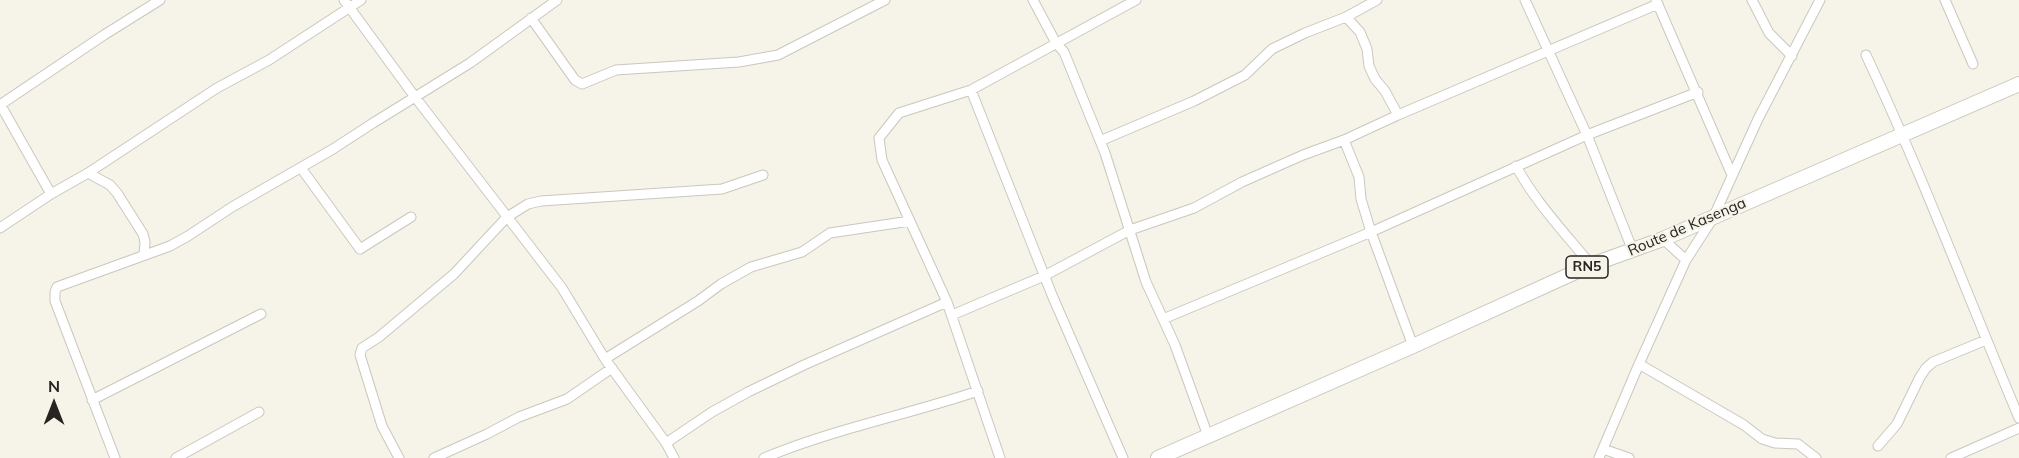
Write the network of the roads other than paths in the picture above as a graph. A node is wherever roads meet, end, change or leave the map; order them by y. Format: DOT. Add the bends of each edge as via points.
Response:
graph roads {
  1 [pos="160,0"];
  2 [pos="362,0"];
  3 [pos="557,0"];
  4 [pos="885,0"];
  5 [pos="1033,0"];
  6 [pos="1136,0"];
  7 [pos="1377,0"];
  8 [pos="1525,0"];
  9 [pos="1752,0"];
  10 [pos="1820,0"];
  11 [pos="1945,0"];
  12 [pos="1657,2"];
  13 [pos="347,4"];
  14 [pos="1346,17"];
  15 [pos="531,18"];
  16 [pos="1056,43"];
  17 [pos="1550,51"];
  18 [pos="1866,55"];
  19 [pos="1792,56"];
  20 [pos="1973,64"];
  21 [pos="2019,84"];
  22 [pos="971,90"];
  23 [pos="1698,92"];
  24 [pos="416,97"];
  25 [pos="0,105"];
  26 [pos="1398,115"];
  27 [pos="1903,134"];
  28 [pos="1587,135"];
  29 [pos="1100,141"];
  30 [pos="1344,141"];
  31 [pos="1516,166"];
  32 [pos="301,168"];
  33 [pos="88,173"];
  34 [pos="763,175"];
  35 [pos="1732,175"];
  36 [pos="51,195"];
  37 [pos="411,217"];
  38 [pos="507,217"];
  39 [pos="1713,218"];
  40 [pos="910,221"];
  41 [pos="0,228"];
  42 [pos="1130,230"];
  43 [pos="1371,232"];
  44 [pos="1663,239"];
  45 [pos="1633,251"];
  46 [pos="144,254"];
  47 [pos="1686,260"];
  48 [pos="1591,265"];
  49 [pos="1044,276"];
  50 [pos="947,302"];
  51 [pos="261,314"];
  52 [pos="952,315"];
  53 [pos="1163,319"];
  54 [pos="1986,340"];
  55 [pos="1413,346"];
  56 [pos="605,359"];
  57 [pos="1639,364"];
  58 [pos="612,368"];
  59 [pos="978,391"];
  60 [pos="92,400"];
  61 [pos="258,412"];
  62 [pos="2019,418"];
  63 [pos="2019,428"];
  64 [pos="1208,436"];
  65 [pos="666,443"];
  66 [pos="1878,446"];
  67 [pos="1601,453"];
  68 [pos="115,458"];
  69 [pos="176,458"];
  70 [pos="399,458"];
  71 [pos="434,458"];
  72 [pos="674,458"];
  73 [pos="764,458"];
  74 [pos="1000,458"];
  75 [pos="1123,458"];
  76 [pos="1158,458"];
  77 [pos="1629,458"];
  78 [pos="1816,458"];
  79 [pos="1951,458"];
  1 -- 25 [label="street"];
  2 -- 13 [label="street"];
  3 -- 15 [label="street"];
  4 -- 15 [label="street" via="778,55 739,62 616,70 582,84 575,80"];
  5 -- 16 [label="street"];
  6 -- 16 [label="street"];
  7 -- 14 [label="street"];
  8 -- 17 [label="street"];
  9 -- 19 [label="street" via="1769,33"];
  10 -- 19 [label="street"];
  11 -- 20 [label="street"];
  12 -- 17 [label="street"];
  12 -- 23 [label="street"];
  13 -- 24 [label="street"];
  13 -- 33 [label="street" via="269,60 217,87"];
  14 -- 26 [label="street" via="1359,32 1375,79"];
  14 -- 29 [label="street" via="1272,49 1245,75 1194,101"];
  15 -- 24 [label="street"];
  16 -- 22 [label="street"];
  16 -- 29 [label="street" via="1064,52"];
  17 -- 26 [label="street"];
  17 -- 28 [label="street"];
  18 -- 27 [label="street"];
  19 -- 35 [label="street"];
  21 -- 27 [label="highway, Route de Kasenga / RN5"];
  22 -- 40 [label="street" via="899,113 879,138 882,160"];
  22 -- 49 [label="street"];
  23 -- 28 [label="street"];
  23 -- 35 [label="street"];
  24 -- 32 [label="street"];
  24 -- 38 [label="street"];
  25 -- 36 [label="street"];
  26 -- 30 [label="street"];
  27 -- 39 [label="highway, Route de Kasenga / RN5"];
  27 -- 54 [label="street"];
  28 -- 31 [label="street"];
  28 -- 45 [label="street"];
  29 -- 42 [label="street"];
  30 -- 42 [label="street" via="1242,182 1194,208"];
  30 -- 43 [label="street" via="1359,177"];
  31 -- 43 [label="street"];
  31 -- 48 [label="street" via="1545,210"];
  32 -- 37 [label="street" via="360,249"];
  32 -- 46 [label="street" via="170,246"];
  33 -- 36 [label="street"];
  33 -- 46 [label="street" via="117,193 143,234"];
  34 -- 38 [label="street" via="722,189 541,201"];
  35 -- 39 [label="street"];
  36 -- 41 [label="street"];
  38 -- 56 [label="street" via="562,288"];
  38 -- 70 [label="street" via="454,274 362,348 360,356 382,426"];
  39 -- 44 [label="highway, Route de Kasenga / RN5"];
  39 -- 47 [label="street"];
  40 -- 50 [label="street"];
  40 -- 56 [label="street" via="830,233 802,252 751,267"];
  42 -- 49 [label="street"];
  42 -- 53 [label="street" via="1146,282"];
  43 -- 53 [label="street"];
  43 -- 55 [label="street"];
  44 -- 45 [label="highway, Route de Kasenga / RN5"];
  44 -- 47 [label="street"];
  45 -- 48 [label="highway, Route de Kasenga / RN5"];
  46 -- 60 [label="street" via="62,284 55,292 55,302"];
  47 -- 57 [label="street"];
  48 -- 55 [label="highway, Route de Kasenga / RN5"];
  49 -- 52 [label="street"];
  49 -- 75 [label="street"];
  50 -- 52 [label="street"];
  50 -- 65 [label="street" via="748,392"];
  51 -- 60 [label="street"];
  52 -- 59 [label="street"];
  53 -- 64 [label="street"];
  54 -- 62 [label="street"];
  54 -- 66 [label="street" via="1926,368 1897,424"];
  55 -- 64 [label="highway, Route de Kasenga / RN5"];
  56 -- 58 [label="street"];
  57 -- 67 [label="street"];
  57 -- 78 [label="street" via="1762,439 1798,444"];
  58 -- 65 [label="street"];
  58 -- 71 [label="street" via="560,402"];
  59 -- 73 [label="street" via="795,445"];
  59 -- 74 [label="street"];
  60 -- 68 [label="street"];
  61 -- 69 [label="street"];
  63 -- 79 [label="street"];
  64 -- 76 [label="highway, Route de Kasenga / RN5"];
  65 -- 72 [label="street"];
  67 -- 77 [label="street"];
}
